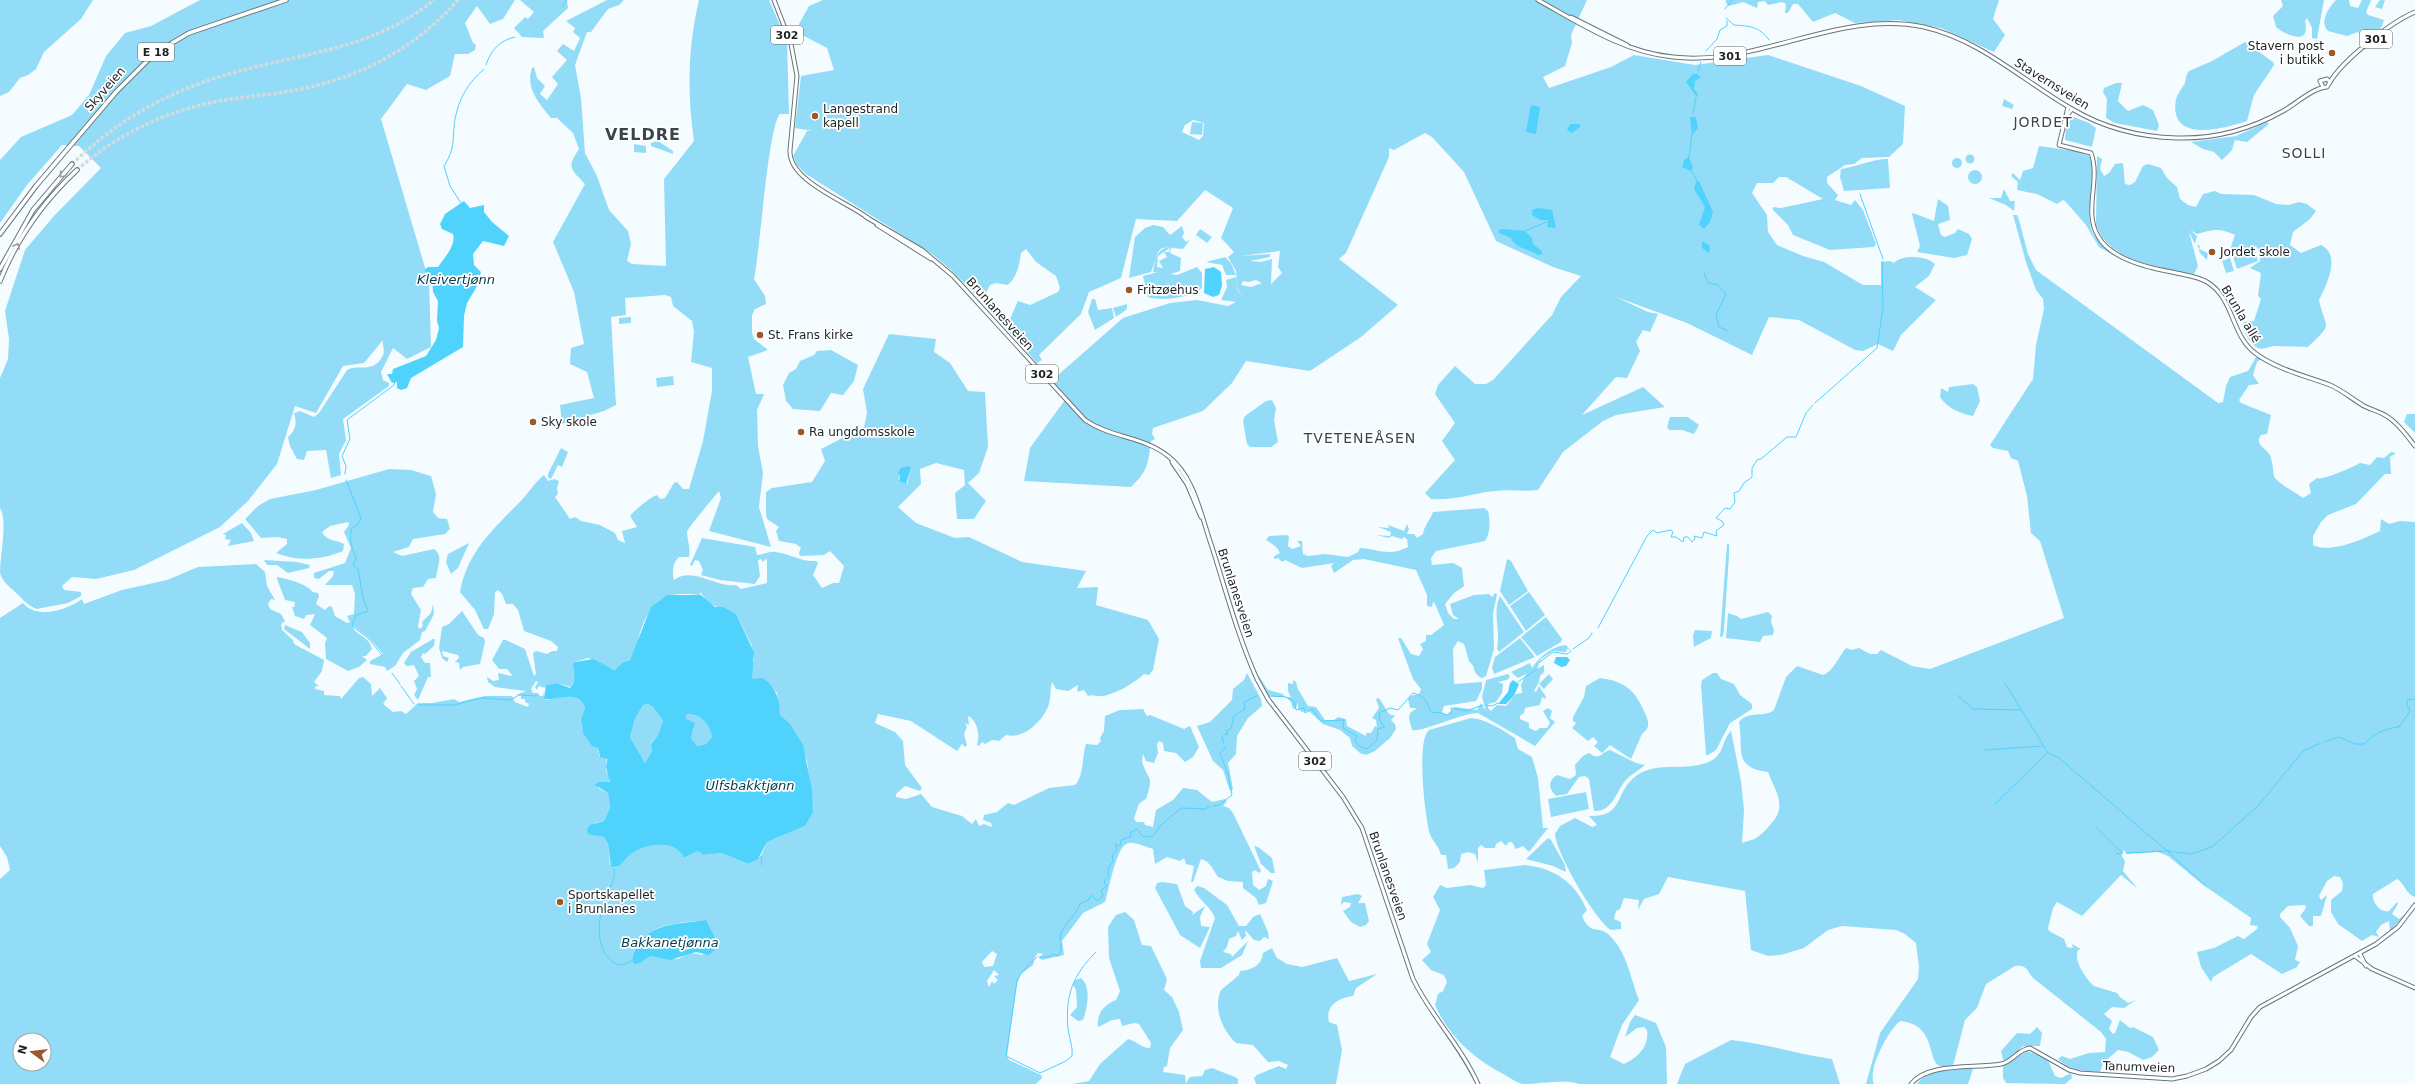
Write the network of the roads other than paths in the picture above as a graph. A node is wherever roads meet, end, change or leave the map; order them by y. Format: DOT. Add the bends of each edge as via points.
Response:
graph roads {
  1 [pos="286,0"];
  2 [pos="774,0"];
  3 [pos="1538,0"];
  4 [pos="2415,12"];
  5 [pos="2339,69"];
  6 [pos="2326,78"];
  7 [pos="2330,82"];
  8 [pos="2322,86"];
  9 [pos="2068,107"];
  10 [pos="2072,109"];
  11 [pos="2064,120"];
  12 [pos="72,164"];
  13 [pos="77,170"];
  14 [pos="0,234"];
  15 [pos="0,269"];
  16 [pos="0,281"];
  17 [pos="2415,446"];
  18 [pos="2415,905"];
  19 [pos="2360,954"];
  20 [pos="2355,956"];
  21 [pos="2366,966"];
  22 [pos="2415,988"];
  23 [pos="1478,1084"];
  24 [pos="1911,1084"];
  1 -- 14 [label="highway, Skyveien / E 18" via="194,31 149,57 111,97"];
  2 -- 23 [label="main road, Brunlanesveien / 302" via="792,48 797,76 791,162 806,179 938,263 1079,415 1103,430 1144,441 1166,454 1187,484 1205,526 1257,679 1268,699 1357,819 1372,851 1413,979 1468,1064"];
  3 -- 9 [label="main road, Stavernsveien / 301" via="1602,36 1632,48 1674,57 1711,58 1744,53 1860,25 1918,26 1946,34 1985,52"];
  4 -- 5 [label="main road, 301" via="2398,21"];
  5 -- 6 [label="main road, 301"];
  5 -- 7 [label="main road, 301"];
  6 -- 7 [label="main road"];
  6 -- 8 [label="main road, 301" via="2322,79"];
  7 -- 8 [label="main road, 301" via="2327,87"];
  8 -- 10 [label="main road, Stavernsveien / 301" via="2263,121 2227,133 2196,138 2157,137 2134,133 2104,124"];
  9 -- 10 [label="main road, Stavernsveien / 301"];
  9 -- 11 [label="main road"];
  10 -- 11 [label="main road"];
  11 -- 17 [label="main road, Brunla allé" via="2059,145 2091,153 2096,176 2093,221 2097,234 2105,245 2140,263 2210,283 2223,297 2242,338 2254,352 2333,387 2387,416"];
  12 -- 15 [label="highway, one-way" via="33,210"];
  16 -- 13 [label="highway, one-way" via="14,250 30,225 47,201"];
  18 -- 19 [label="main road, Tanumveien" via="2395,930"];
  19 -- 20 [label="main road, Tanumveien"];
  19 -- 21 [label="main road"];
  20 -- 21 [label="main road"];
  20 -- 24 [label="main road, Tanumveien" via="2260,1007 2227,1054 2198,1073 2172,1079 2076,1072 2028,1048 2004,1064 1934,1071 1919,1076"];
  21 -- 22 [label="main road"];
}
